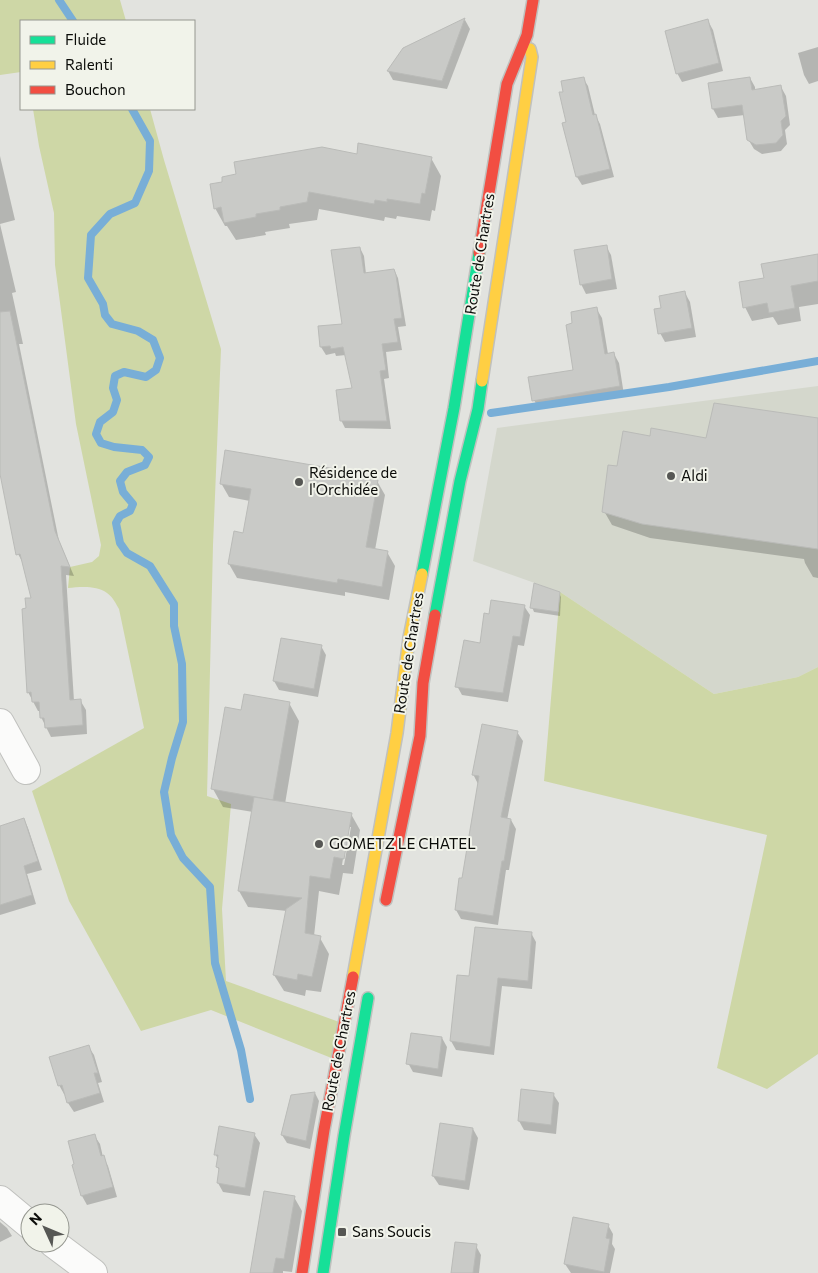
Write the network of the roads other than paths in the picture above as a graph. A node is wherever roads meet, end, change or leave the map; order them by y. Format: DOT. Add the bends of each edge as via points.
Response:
graph roads {
  1 [pos="533,0"];
  2 [pos="527,35"];
  3 [pos="0,723"];
  4 [pos="26,770"];
  5 [pos="383,915"];
  6 [pos="369,991"];
  7 [pos="0,1200"];
  8 [pos="20,1217"];
  9 [pos="67,1253"];
  10 [pos="93,1273"];
  11 [pos="302,1273"];
  12 [pos="323,1273"];
  1 -- 2 [label="main road, Route de Chartres"];
  2 -- 5 [label="main road, Route de Chartres" via="532,57 478,409 446,550 423,684 420,736"];
  2 -- 11 [label="main road, Route de Chartres" via="508,84 454,408 409,638 396,743 324,1130"];
  3 -- 4 [label="street"];
  6 -- 12 [label="main road, Route de Chartres"];
  7 -- 8 [label="street"];
  9 -- 10 [label="street"];
}
